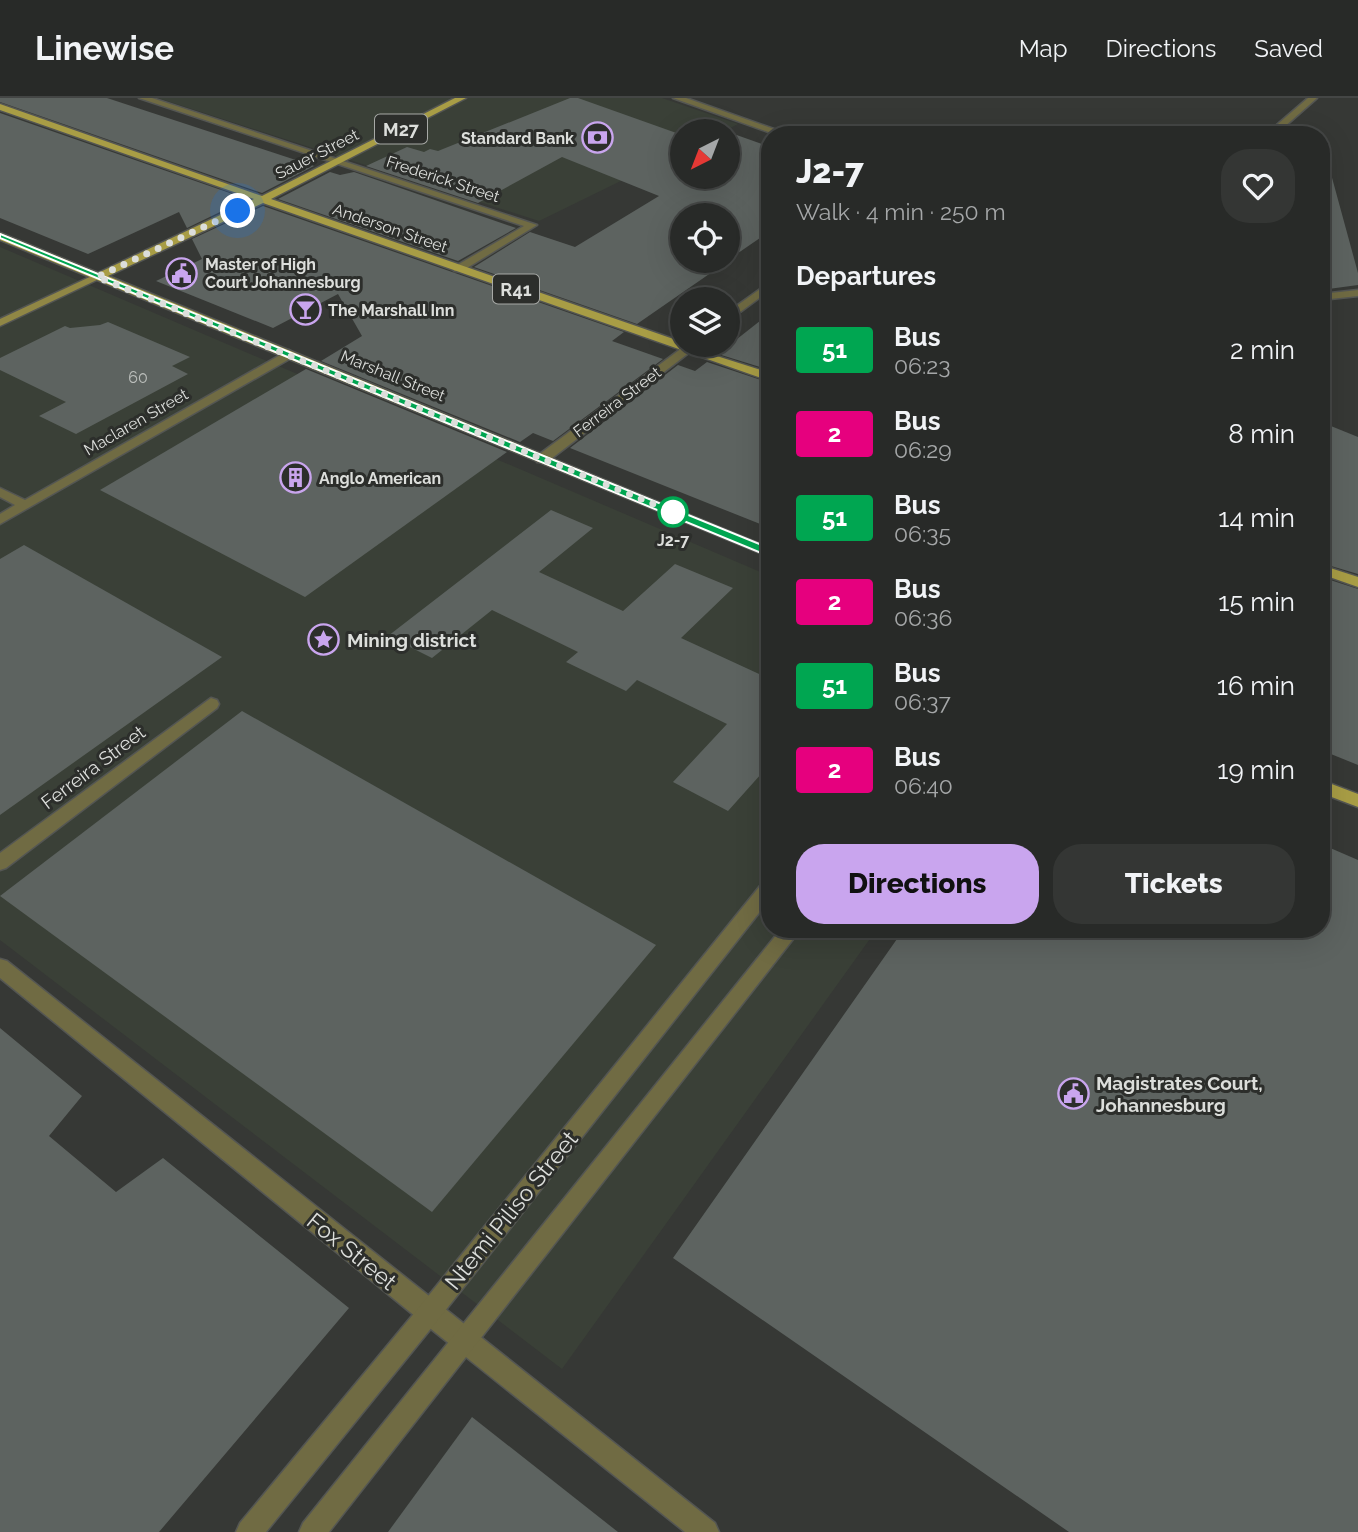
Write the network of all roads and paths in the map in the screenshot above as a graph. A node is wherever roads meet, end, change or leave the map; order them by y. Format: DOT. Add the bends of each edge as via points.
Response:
graph roads {
  1 [pos="143,98"];
  2 [pos="462,98"];
  3 [pos="677,98"];
  4 [pos="1313,98"];
  5 [pos="0,107"];
  6 [pos="761,126"];
  7 [pos="1280,126"];
  8 [pos="340,161"];
  9 [pos="261,200"];
  10 [pos="0,236"];
  11 [pos="458,269"];
  12 [pos="97,277"];
  13 [pos="761,292"];
  14 [pos="1358,293"];
  15 [pos="1330,296"];
  16 [pos="740,309"];
  17 [pos="0,323"];
  18 [pos="670,340"];
  19 [pos="289,354"];
  20 [pos="678,357"];
  21 [pos="717,357"];
  22 [pos="761,374"];
  23 [pos="542,459"];
  24 [pos="0,492"];
  25 [pos="25,505"];
  26 [pos="0,520"];
  27 [pos="761,549"];
  28 [pos="1330,572"];
  29 [pos="1358,582"];
  30 [pos="211,704"];
  31 [pos="1330,790"];
  32 [pos="1358,801"];
  33 [pos="0,863"];
  34 [pos="761,897"];
  35 [pos="785,938"];
  36 [pos="0,967"];
  37 [pos="429,1313"];
  38 [pos="465,1340"];
  39 [pos="249,1532"];
  40 [pos="312,1532"];
  41 [pos="706,1532"];
  1 -- 8 [label="street, Frederick Street"];
  2 -- 8 [label="main road, Sauer Street / M27"];
  3 -- 6 [label="street"];
  4 -- 7 [label="street"];
  5 -- 9 [label="main road, Anderson Street / R41"];
  8 -- 9 [label="main road, Sauer Street / M27"];
  8 -- 11 [label="street, Frederick Street" via="532,225"];
  9 -- 11 [label="main road, Anderson Street / R41"];
  9 -- 12 [label="main road, M27"];
  10 -- 12 [label="main road, Marshall Street"];
  11 -- 18 [label="main road, Anderson Street / R41"];
  12 -- 17 [label="main road, M27"];
  12 -- 19 [label="main road, Marshall Street"];
  13 -- 16 [label="street"];
  14 -- 15 [label="street"];
  19 -- 23 [label="main road, Marshall Street"];
  19 -- 25 [label="street, Maclaren Street"];
  20 -- 23 [label="street, Ferreira Street"];
  21 -- 22 [label="main road, Anderson Street / R41"];
  23 -- 27 [label="main road, Marshall Street"];
  24 -- 25 [label="street"];
  25 -- 26 [label="street, Maclaren Street"];
  28 -- 29 [label="main road"];
  30 -- 33 [label="street, Ferreira Street"];
  31 -- 32 [label="main road"];
  34 -- 37 [label="street, Ntemi Piliso Street"];
  35 -- 38 [label="street"];
  36 -- 37 [label="street, Fox Street"];
  37 -- 38 [label="street, Fox Street"];
  37 -- 39 [label="street, Ntemi Piliso Street"];
  38 -- 40 [label="street"];
  38 -- 41 [label="street, Fox Street"];
}
